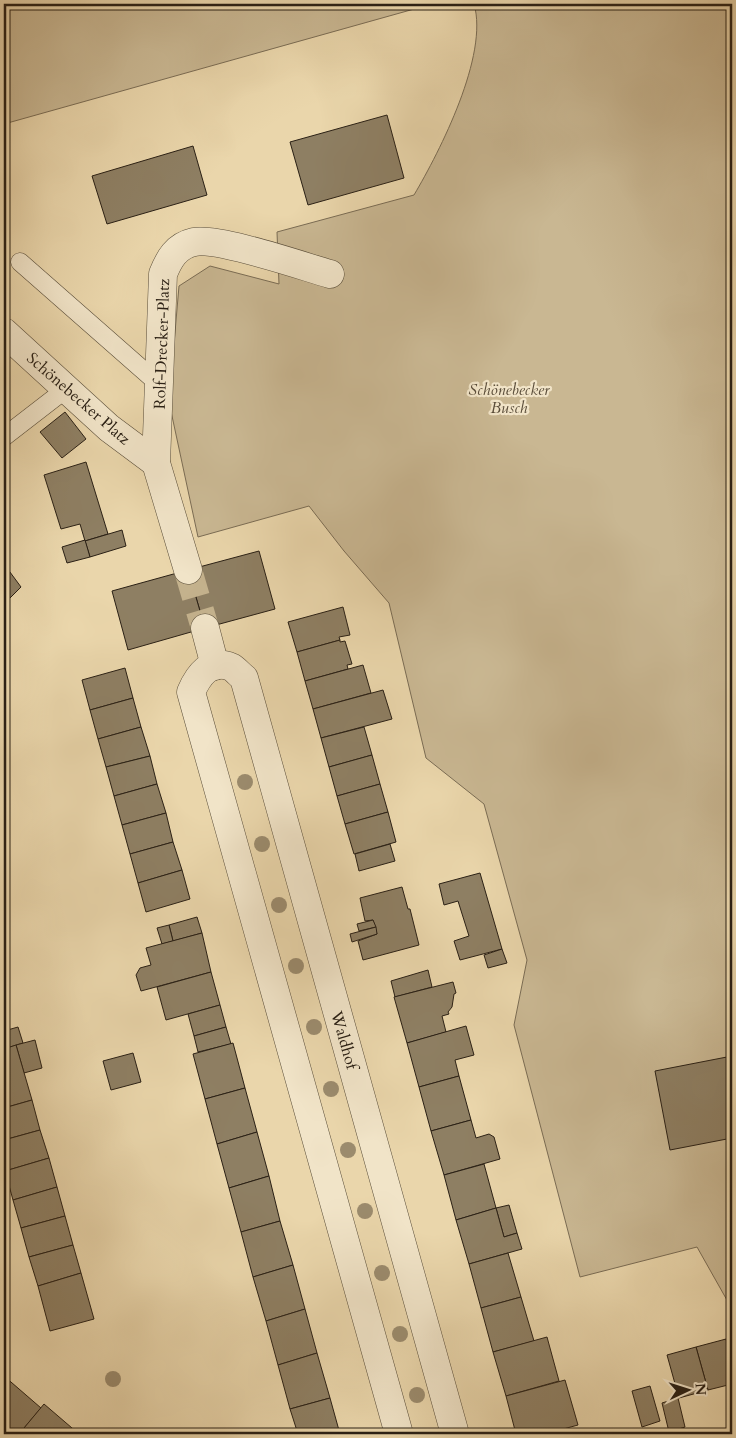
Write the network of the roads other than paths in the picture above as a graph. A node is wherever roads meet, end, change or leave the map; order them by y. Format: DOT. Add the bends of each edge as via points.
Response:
graph roads {
  1 [pos="20,262"];
  2 [pos="330,274"];
  3 [pos="4,332"];
  4 [pos="160,385"];
  5 [pos="66,389"];
  6 [pos="4,437"];
  7 [pos="156,463"];
  8 [pos="188,570"];
  9 [pos="204,628"];
  10 [pos="215,666"];
  11 [pos="399,1434"];
  12 [pos="455,1434"];
  1 -- 4 [label="lane"];
  2 -- 4 [label="street, Rolf-Drecker-Platz" via="222,244 194,242 171,255 163,274"];
  3 -- 5 [label="street, Schönebecker Platz"];
  4 -- 7 [label="street, Rolf-Drecker-Platz"];
  5 -- 6 [label="lane"];
  5 -- 7 [label="street, Schönebecker Platz" via="109,428"];
  7 -- 8 [label="street, Rolf-Drecker-Platz"];
  9 -- 10 [label="street"];
  10 -- 11 [label="street" via="198,675 191,692"];
  10 -- 12 [label="street, Waldhof" via="231,667 244,678"];
}
